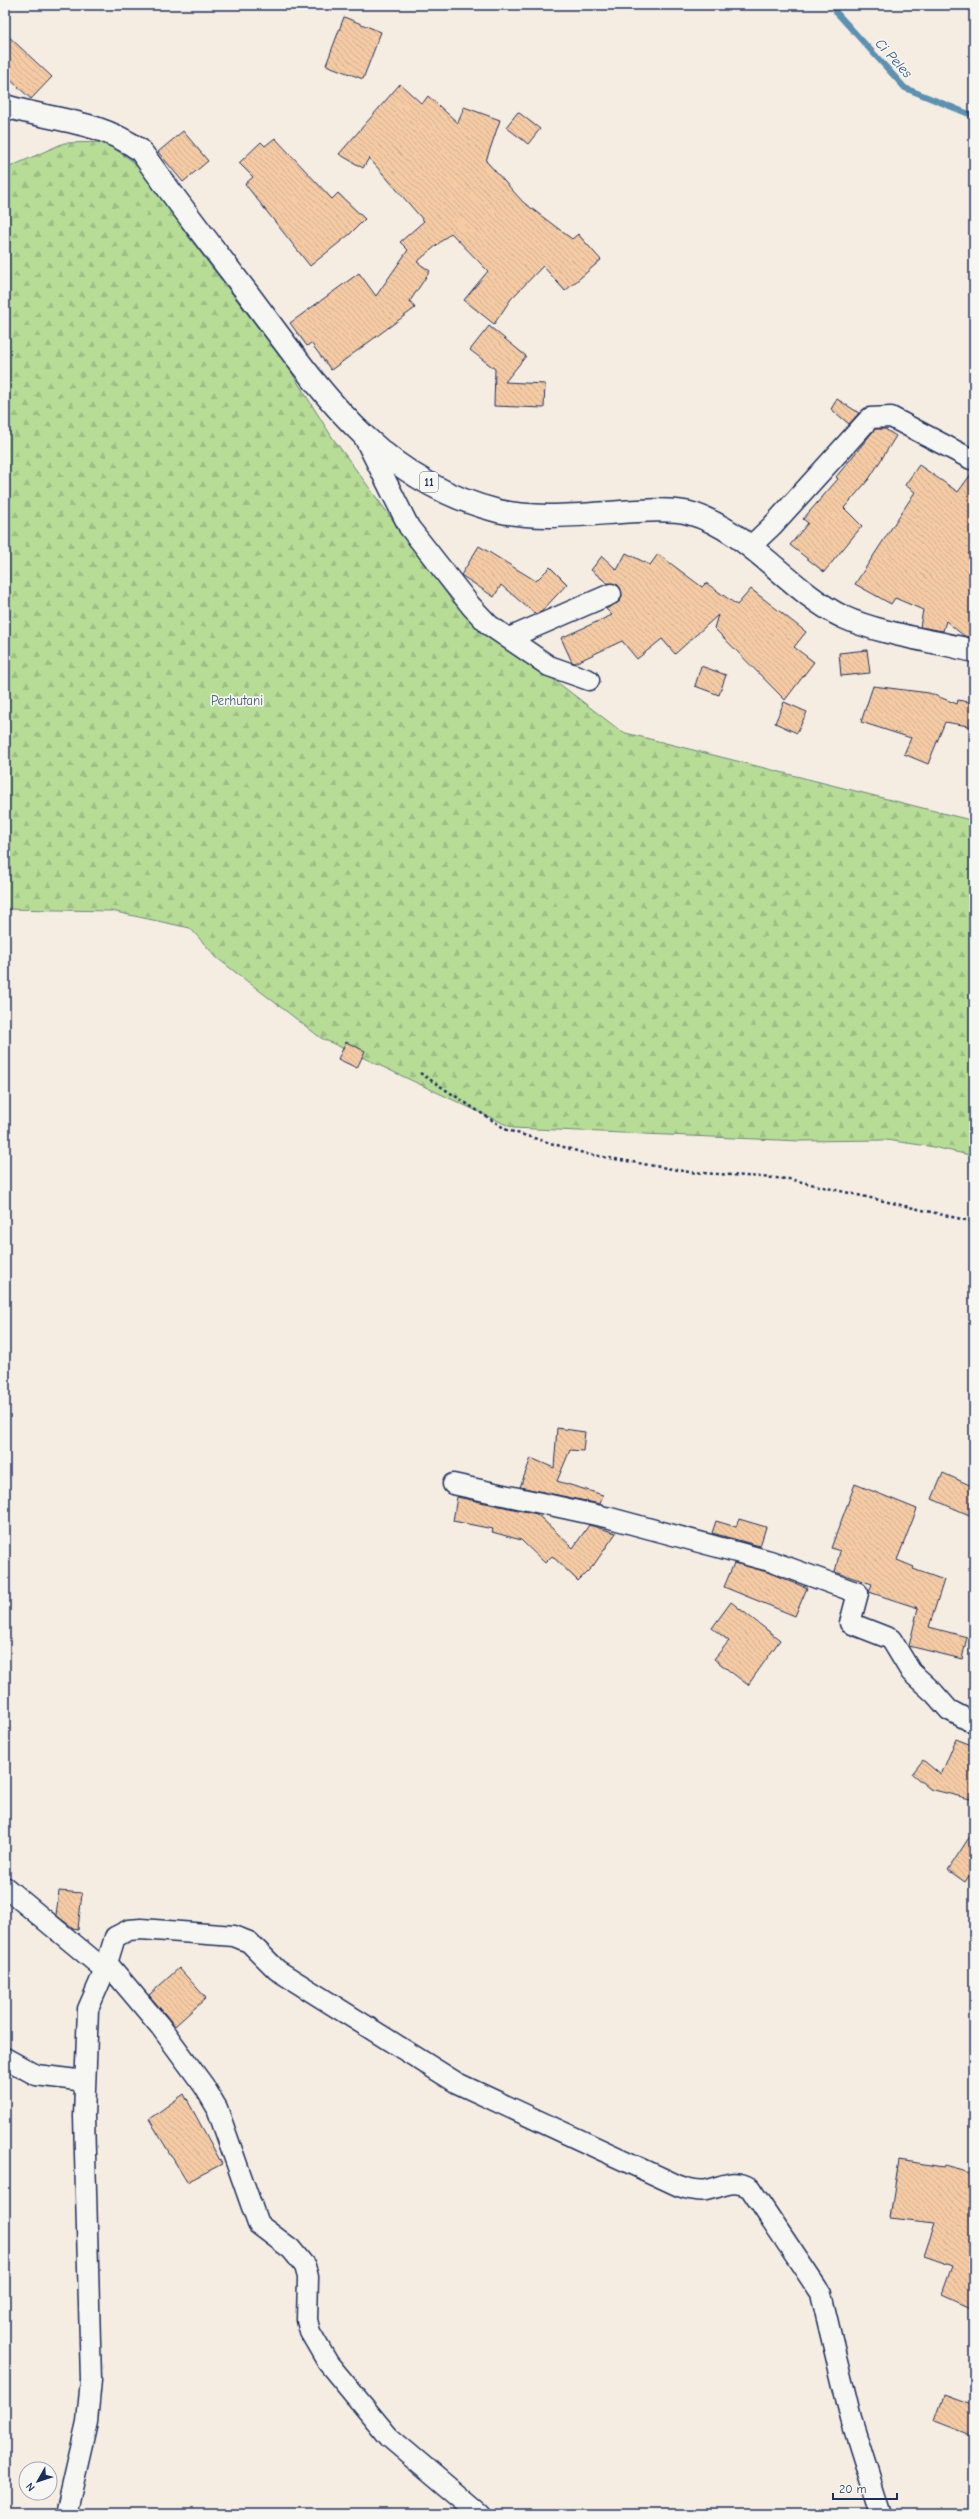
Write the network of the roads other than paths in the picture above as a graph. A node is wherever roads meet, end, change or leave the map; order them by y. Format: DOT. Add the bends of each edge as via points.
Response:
graph roads {
  1 [pos="5,106"];
  2 [pos="365,439"];
  3 [pos="971,459"];
  4 [pos="751,546"];
  5 [pos="611,594"];
  6 [pos="509,638"];
  7 [pos="974,651"];
  8 [pos="589,680"];
  9 [pos="453,1484"];
  10 [pos="974,1723"];
  11 [pos="5,1887"];
  12 [pos="106,1966"];
  13 [pos="5,2058"];
  14 [pos="85,2081"];
  15 [pos="66,2514"];
  16 [pos="480,2514"];
  17 [pos="880,2514"];
  1 -- 2 [label="highway, 11" via="91,126 120,136 140,150 327,399"];
  2 -- 4 [label="highway, 11" via="415,475 464,500 500,511 542,515 665,510 690,513"];
  2 -- 6 [label="street" via="409,527 471,606 489,625"];
  3 -- 4 [label="street" via="891,416 870,418"];
  4 -- 7 [label="highway, 11" via="794,586 844,617"];
  5 -- 6 [label="street"];
  6 -- 8 [label="street" via="550,666"];
  9 -- 10 [label="street" via="610,1518 762,1559 858,1593 850,1623 891,1639 910,1672 949,1710"];
  11 -- 12 [label="street"];
  12 -- 14 [label="street" via="88,2008"];
  12 -- 16 [label="street" via="160,2026 204,2086 216,2108 258,2224 291,2249 305,2266 308,2277 307,2320 310,2332 328,2363 389,2437"];
  12 -- 17 [label="street" via="115,1937 129,1930 184,1931 234,1936 257,1947 277,1970 456,2083 679,2186 698,2191 734,2182 750,2188 821,2294 851,2419"];
  13 -- 14 [label="street" via="36,2075"];
  14 -- 15 [label="street" via="91,2380 86,2422"];
}
